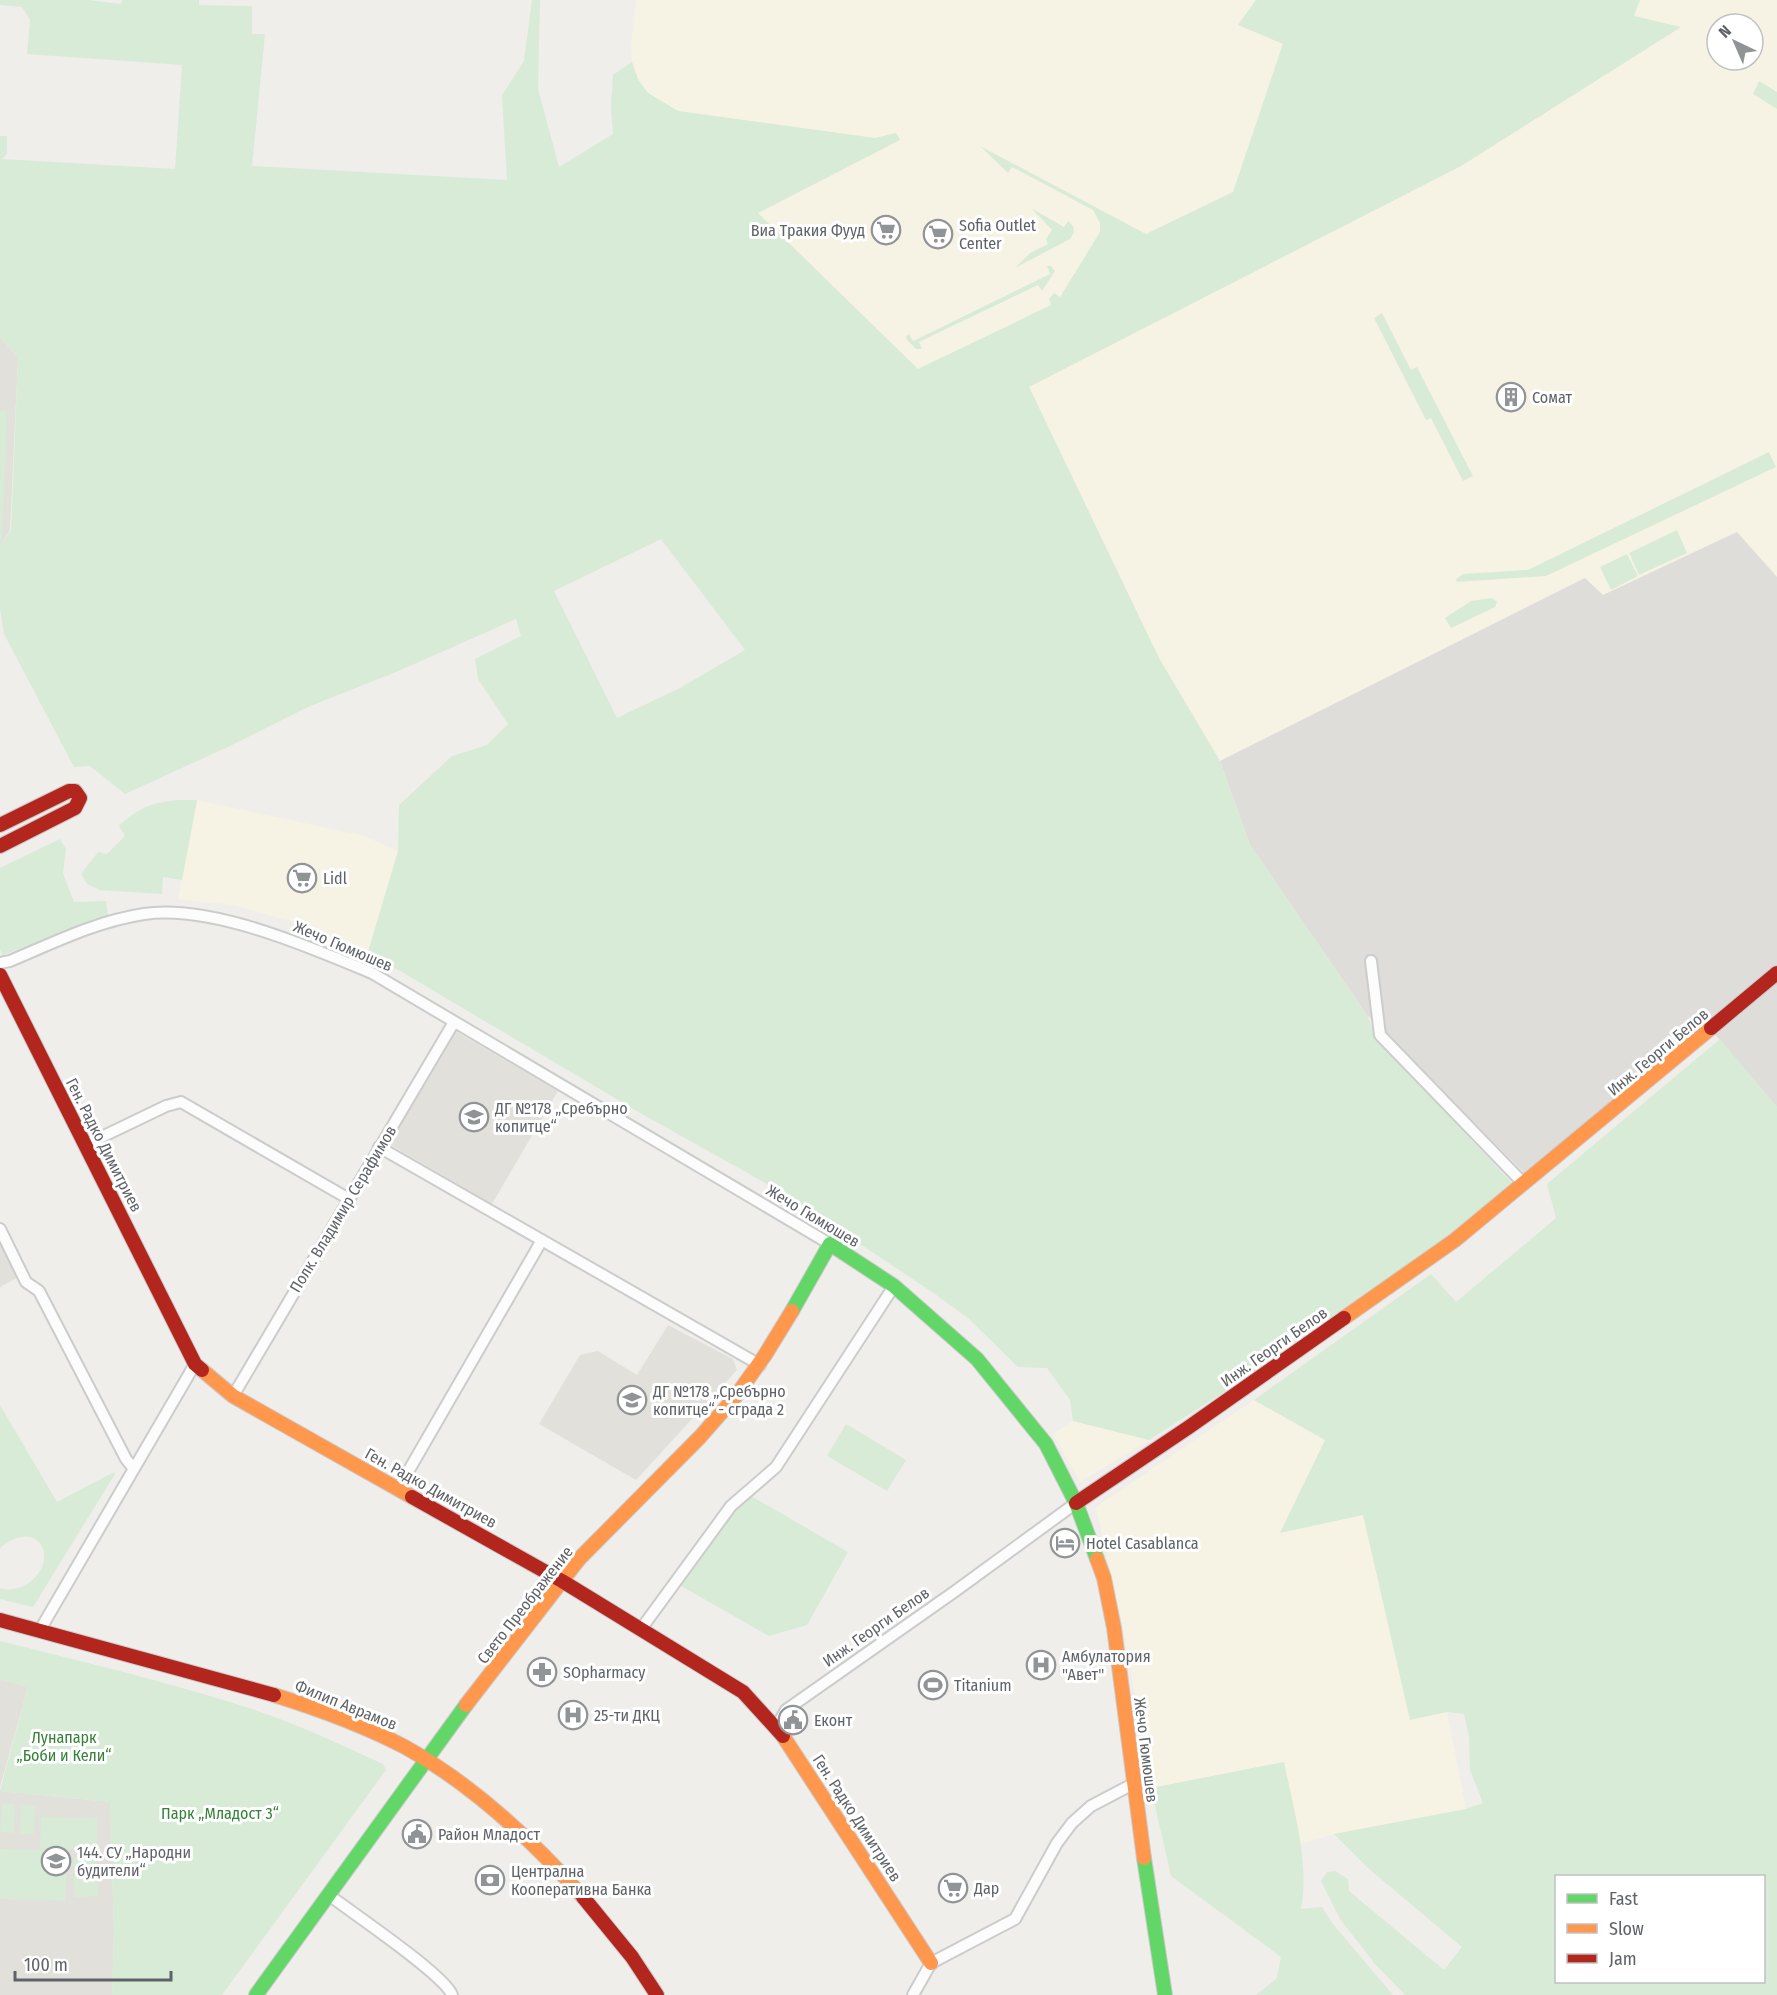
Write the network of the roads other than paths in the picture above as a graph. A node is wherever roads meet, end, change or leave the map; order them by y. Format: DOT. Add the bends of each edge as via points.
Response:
graph roads {
  1 [pos="0,825"];
  2 [pos="0,846"];
  3 [pos="1371,961"];
  4 [pos="0,963"];
  5 [pos="1777,973"];
  6 [pos="0,975"];
  7 [pos="454,1022"];
  8 [pos="86,1145"];
  9 [pos="380,1147"];
  10 [pos="1524,1184"];
  11 [pos="349,1199"];
  12 [pos="0,1229"];
  13 [pos="542,1240"];
  14 [pos="830,1244"];
  15 [pos="894,1286"];
  16 [pos="195,1364"];
  17 [pos="760,1365"];
  18 [pos="233,1396"];
  19 [pos="134,1469"];
  20 [pos="398,1489"];
  21 [pos="1076,1503"];
  22 [pos="562,1581"];
  23 [pos="0,1620"];
  24 [pos="641,1629"];
  25 [pos="40,1630"];
  26 [pos="776,1728"];
  27 [pos="427,1760"];
  28 [pos="1133,1784"];
  29 [pos="328,1895"];
  30 [pos="931,1963"];
  31 [pos="256,1995"];
  32 [pos="452,1995"];
  33 [pos="657,1995"];
  34 [pos="913,1995"];
  35 [pos="1165,1995"];
  1 -- 2 [label="street" via="69,791 80,798 75,808"];
  3 -- 10 [label="street" via="1380,1035"];
  4 -- 7 [label="street, Жечо Гюмюшев" via="114,920 145,913 179,913 223,920 300,943 372,973"];
  5 -- 10 [label="street, Инж. Георги Белов"];
  6 -- 8 [label="street, Ген. Радко Димитриев"];
  7 -- 9 [label="street, Полк. Владимир Серафимов"];
  7 -- 14 [label="street, Жечо Гюмюшев"];
  8 -- 11 [label="street" via="181,1102"];
  8 -- 16 [label="street, Ген. Радко Димитриев"];
  9 -- 11 [label="street, Полк. Владимир Серафимов"];
  9 -- 13 [label="street"];
  10 -- 21 [label="street, Инж. Георги Белов" via="1455,1240"];
  11 -- 18 [label="street, Полк. Владимир Серафимов"];
  12 -- 19 [label="street" via="27,1282 39,1291"];
  13 -- 17 [label="street"];
  13 -- 20 [label="street"];
  14 -- 15 [label="street, Жечо Гюмюшев"];
  14 -- 17 [label="street, Свето Преображение"];
  15 -- 21 [label="street, Жечо Гюмюшев" via="977,1359 1012,1400 1046,1444"];
  15 -- 24 [label="street" via="776,1467 731,1506"];
  16 -- 18 [label="street, Ген. Радко Димитриев"];
  16 -- 19 [label="street"];
  17 -- 22 [label="street, Свето Преображение" via="719,1415"];
  18 -- 20 [label="street, Ген. Радко Димитриев"];
  19 -- 25 [label="street"];
  20 -- 22 [label="street, Ген. Радко Димитриев"];
  21 -- 26 [label="street, Инж. Георги Белов" via="786,1710"];
  21 -- 28 [label="street, Жечо Гюмюшев" via="1104,1578"];
  22 -- 24 [label="street, Ген. Радко Димитриев"];
  22 -- 27 [label="street, Свето Преображение"];
  23 -- 25 [label="street, Филип Аврамов"];
  24 -- 26 [label="street, Ген. Радко Димитриев" via="743,1692"];
  25 -- 27 [label="street, Филип Аврамов" via="312,1707 367,1728"];
  26 -- 30 [label="street, Ген. Радко Димитриев"];
  27 -- 29 [label="street, Свето Преображение"];
  27 -- 33 [label="street, Филип Аврамов" via="522,1835 566,1877"];
  28 -- 30 [label="street" via="1091,1806 1072,1823 1015,1919"];
  28 -- 35 [label="street, Жечо Гюмюшев"];
  29 -- 31 [label="street, Свето Преображение"];
  29 -- 32 [label="street" via="429,1970"];
  30 -- 34 [label="street"];
}
